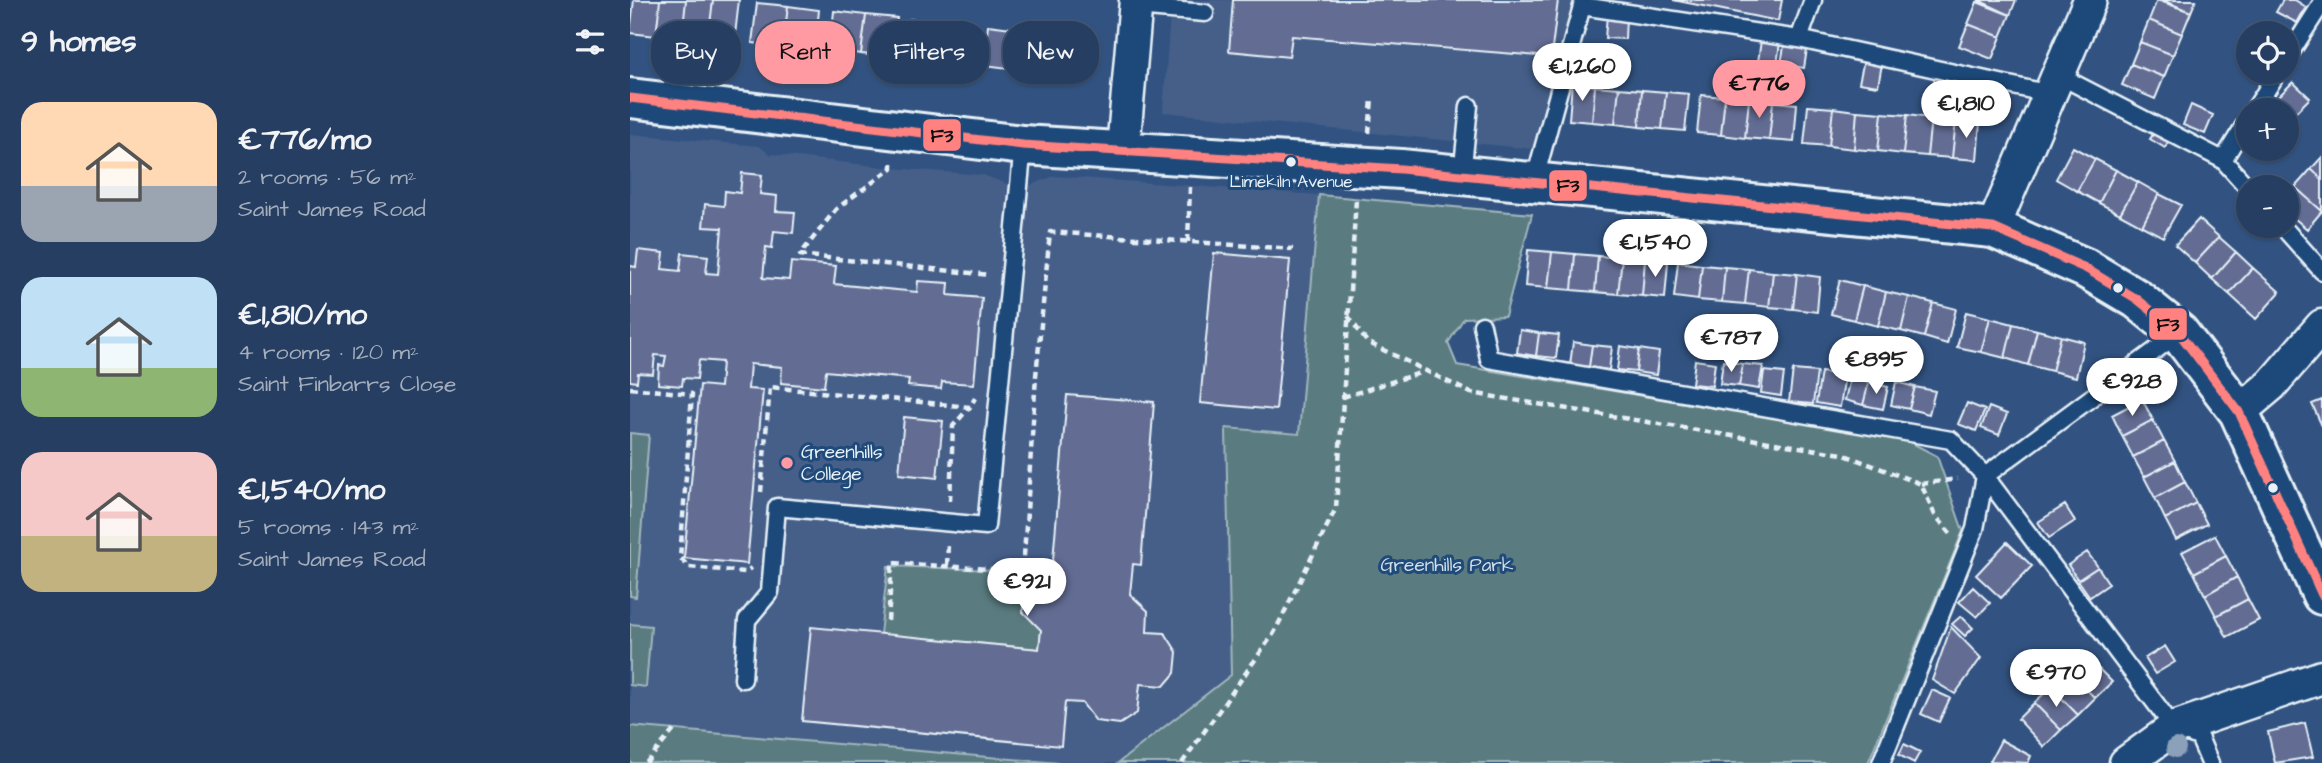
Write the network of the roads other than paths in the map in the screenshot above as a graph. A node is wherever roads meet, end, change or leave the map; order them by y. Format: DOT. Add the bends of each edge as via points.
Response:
graph roads {
  1 [pos="1813,0"];
  2 [pos="2090,0"];
  3 [pos="2322,3"];
  4 [pos="1136,4"];
  5 [pos="1205,13"];
  6 [pos="1799,39"];
  7 [pos="2299,39"];
  8 [pos="2054,85"];
  9 [pos="630,98"];
  10 [pos="1469,106"];
  11 [pos="2236,139"];
  12 [pos="1023,145"];
  13 [pos="1123,150"];
  14 [pos="2223,160"];
  15 [pos="2236,175"];
  16 [pos="1462,176"];
  17 [pos="1531,183"];
  18 [pos="1993,228"];
  19 [pos="2293,238"];
  20 [pos="2322,271"];
  21 [pos="1482,325"];
  22 [pos="2322,326"];
  23 [pos="2179,332"];
  24 [pos="2239,412"];
  25 [pos="1986,476"];
  26 [pos="2322,595"];
  27 [pos="2322,677"];
  28 [pos="743,679"];
  29 [pos="2174,728"];
  30 [pos="1881,763"];
  31 [pos="2126,763"];
  32 [pos="2210,763"];
  1 -- 6 [label="lane"];
  2 -- 8 [label="street"];
  3 -- 7 [label="lane"];
  4 -- 5 [label="lane"];
  4 -- 13 [label="street"];
  6 -- 8 [label="lane"];
  6 -- 17 [label="lane" via="1582,6"];
  8 -- 14 [label="lane"];
  8 -- 18 [label="street"];
  9 -- 12 [label="street"];
  10 -- 16 [label="lane"];
  11 -- 14 [label="lane"];
  12 -- 13 [label="street"];
  12 -- 28 [label="lane" via="986,526 777,507 770,592 747,620"];
  13 -- 16 [label="street"];
  14 -- 15 [label="lane"];
  16 -- 17 [label="street"];
  17 -- 18 [label="street"];
  18 -- 23 [label="street" via="2085,268 2137,299"];
  19 -- 20 [label="lane"];
  21 -- 25 [label="lane" via="1489,359 1951,440"];
  22 -- 24 [label="street" via="2271,385"];
  23 -- 24 [label="street"];
  23 -- 25 [label="lane"];
  24 -- 26 [label="street"];
  25 -- 29 [label="lane"];
  25 -- 30 [label="lane" via="1969,544"];
  27 -- 29 [label="street"];
  29 -- 31 [label="street"];
  29 -- 32 [label="lane" via="2199,737"];
}
